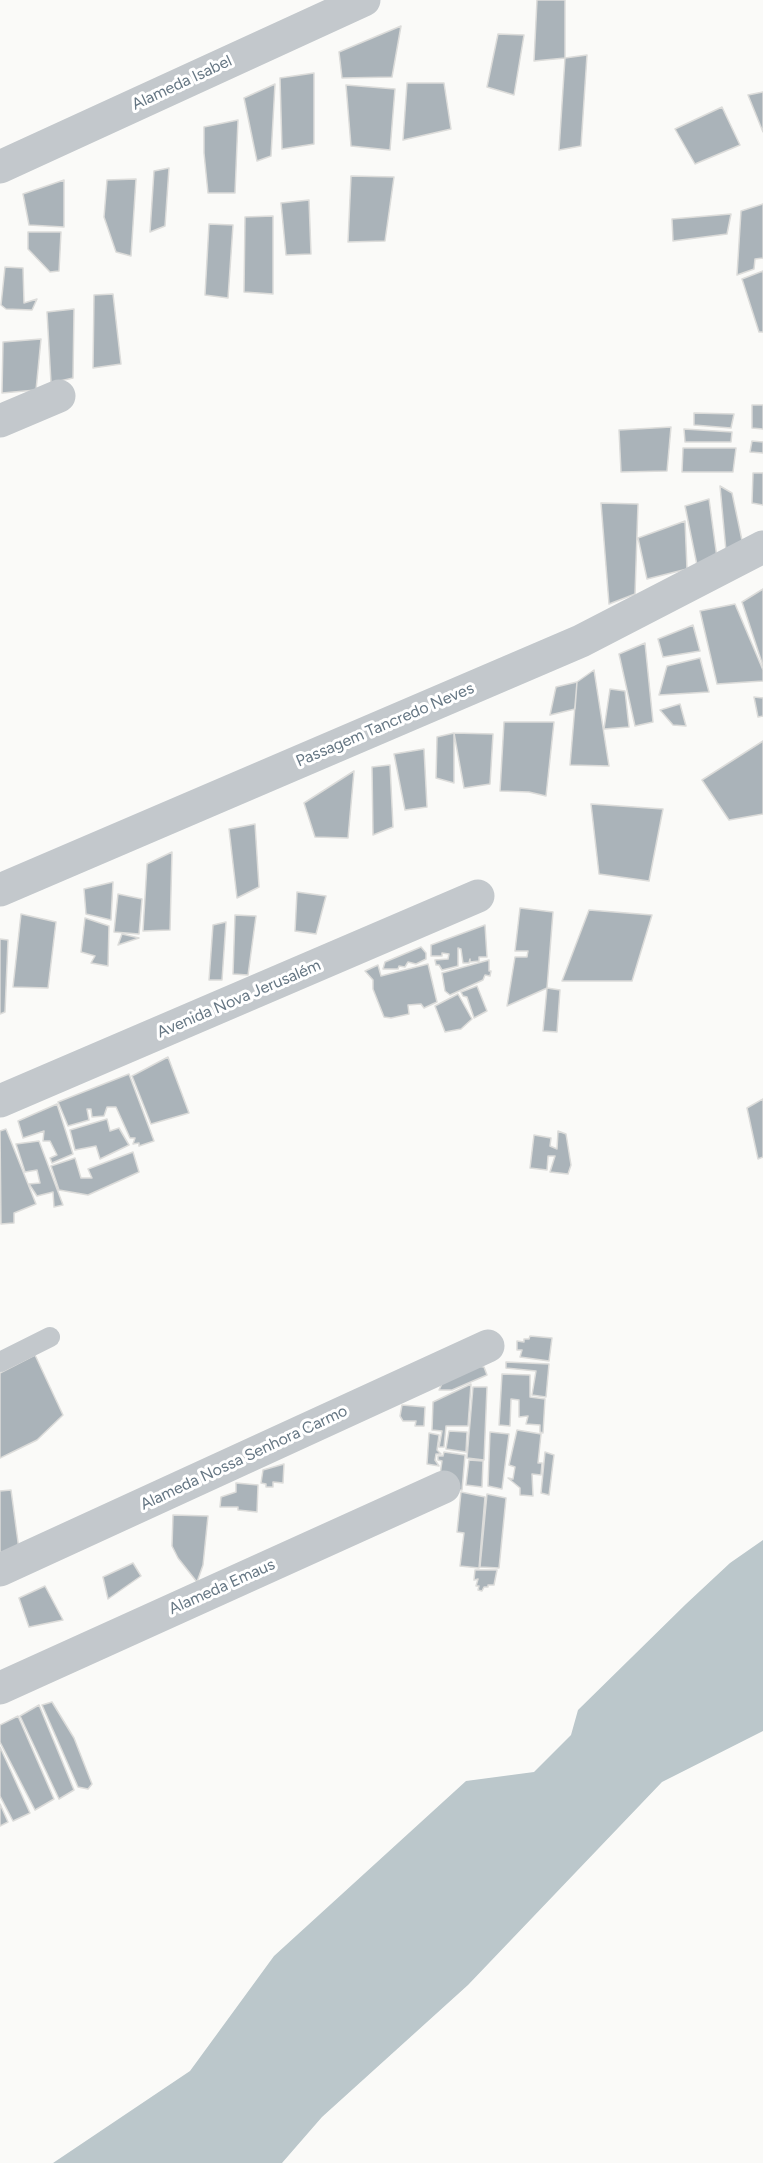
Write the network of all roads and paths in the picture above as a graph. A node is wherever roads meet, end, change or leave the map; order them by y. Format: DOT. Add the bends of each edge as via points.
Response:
graph roads {
  1 [pos="363,0"];
  2 [pos="0,166"];
  3 [pos="59,396"];
  4 [pos="0,421"];
  5 [pos="763,547"];
  6 [pos="0,890"];
  7 [pos="478,896"];
  8 [pos="0,1101"];
  9 [pos="50,1338"];
  10 [pos="489,1346"];
  11 [pos="0,1362"];
  12 [pos="444,1487"];
  13 [pos="0,1570"];
  14 [pos="0,1688"];
  1 -- 2 [label="street, Alameda Isabel"];
  3 -- 4 [label="street"];
  5 -- 6 [label="street, Passagem Tancredo Neves" via="581,641"];
  7 -- 8 [label="street, Avenida Nova Jerusalém"];
  9 -- 11 [label="lane"];
  10 -- 13 [label="street, Alameda Nossa Senhora Carmo"];
  12 -- 14 [label="street, Alameda Emaus"];
}
